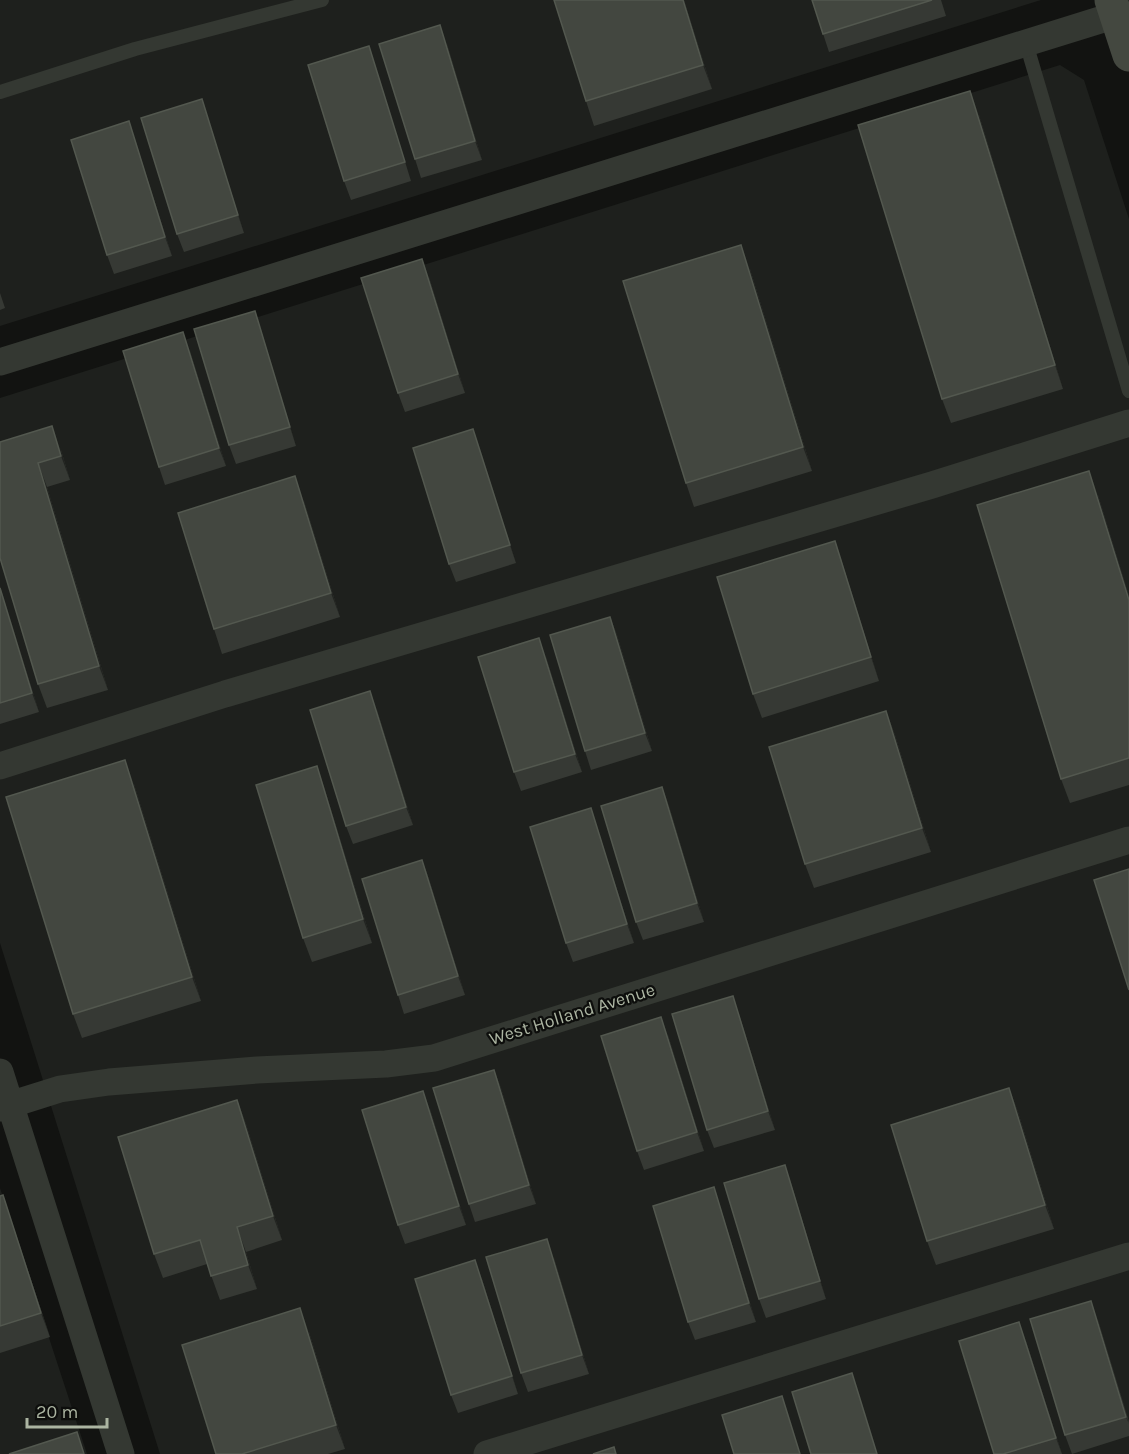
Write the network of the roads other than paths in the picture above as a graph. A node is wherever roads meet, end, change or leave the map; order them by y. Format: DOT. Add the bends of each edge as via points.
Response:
graph roads {
  1 [pos="322,0"];
  2 [pos="1114,8"];
  3 [pos="1026,43"];
  4 [pos="1129,55"];
  5 [pos="0,92"];
  6 [pos="0,362"];
  7 [pos="1129,391"];
  8 [pos="1129,423"];
  9 [pos="0,766"];
  10 [pos="1129,840"];
  11 [pos="0,1072"];
  12 [pos="5,1107"];
  13 [pos="1129,1256"];
  14 [pos="121,1454"];
  15 [pos="487,1454"];
  1 -- 5 [label="lane" via="135,48"];
  2 -- 3 [label="street"];
  2 -- 4 [label="main road"];
  3 -- 6 [label="street"];
  3 -- 7 [label="lane"];
  8 -- 9 [label="street" via="932,486 225,694"];
  10 -- 12 [label="street, West Holland Avenue" via="434,1058 109,1082 60,1089"];
  11 -- 12 [label="street"];
  12 -- 14 [label="street"];
  13 -- 15 [label="street"];
}
